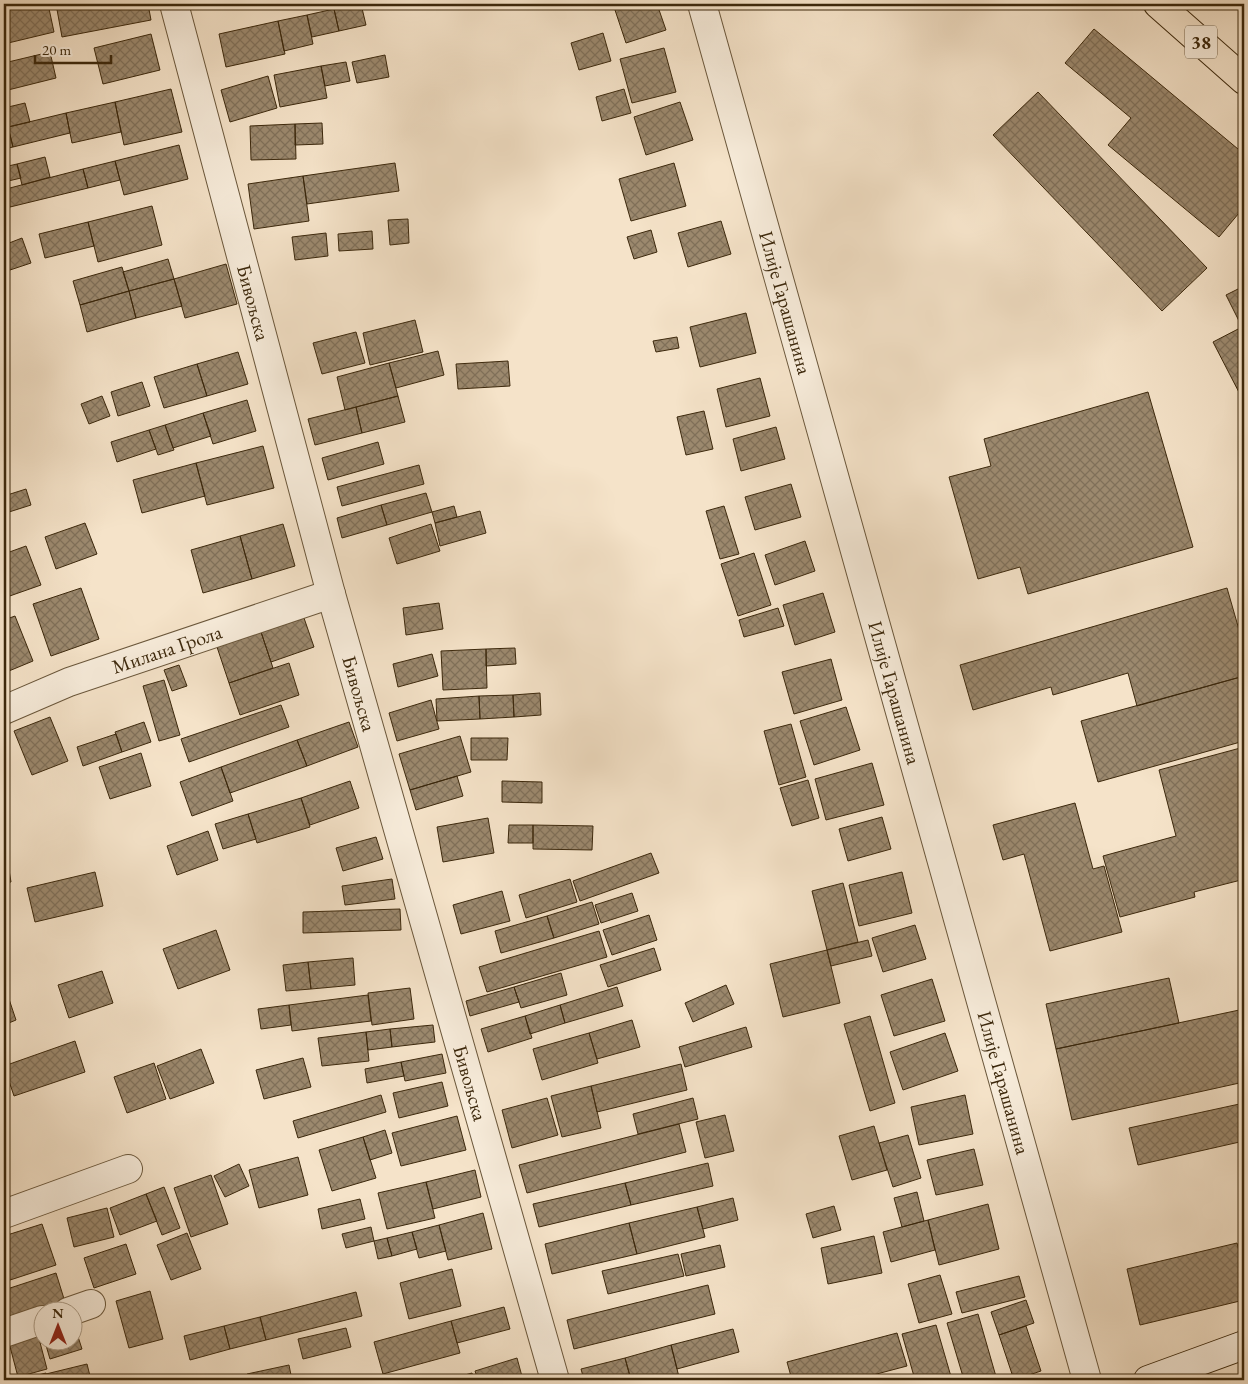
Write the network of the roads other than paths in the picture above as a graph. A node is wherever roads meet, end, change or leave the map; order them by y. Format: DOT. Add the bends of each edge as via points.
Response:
graph roads {
  1 [pos="174,4"];
  2 [pos="702,4"];
  3 [pos="1158,4"];
  4 [pos="1244,80"];
  5 [pos="331,594"];
  6 [pos="4,710"];
  7 [pos="128,1170"];
  8 [pos="4,1214"];
  9 [pos="32,1323"];
  10 [pos="4,1333"];
  11 [pos="1244,1345"];
  12 [pos="555,1380"];
  13 [pos="1087,1380"];
  14 [pos="1148,1380"];
  1 -- 5 [label="street, Бивољска"];
  2 -- 13 [label="street, Илије Гарашанина"];
  3 -- 4 [label="main road, 38"];
  5 -- 6 [label="street, Милана Грола" via="69,682"];
  5 -- 12 [label="street, Бивољска"];
  7 -- 8 [label="street"];
  9 -- 10 [label="street"];
  11 -- 14 [label="street"];
}
